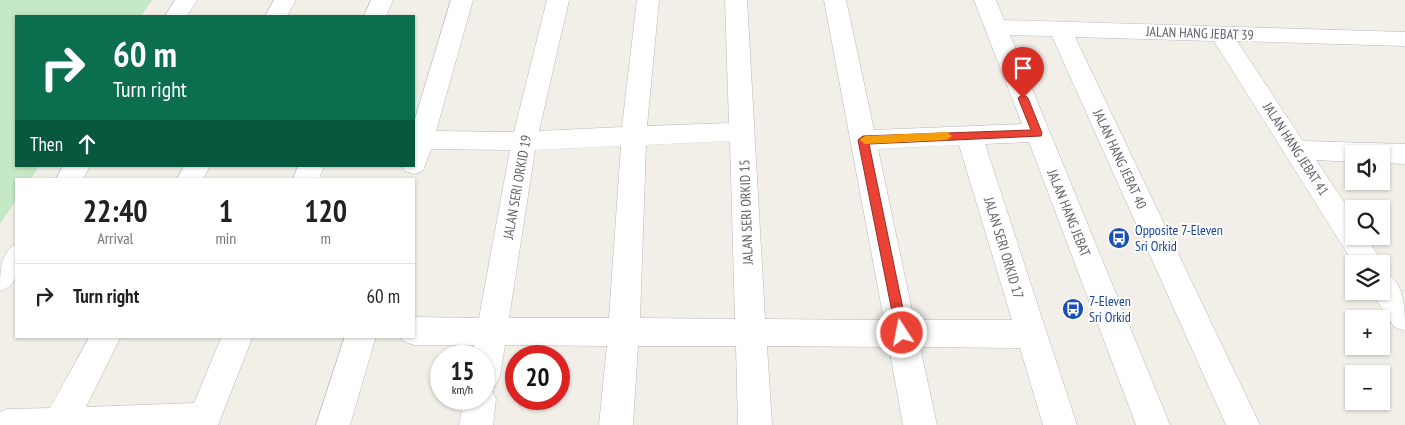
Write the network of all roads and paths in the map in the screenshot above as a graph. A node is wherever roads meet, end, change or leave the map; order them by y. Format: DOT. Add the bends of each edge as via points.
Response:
graph roads {
  1 [pos="186,0"];
  2 [pos="284,0"];
  3 [pos="382,0"];
  4 [pos="462,0"];
  5 [pos="558,0"];
  6 [pos="648,0"];
  7 [pos="736,0"];
  8 [pos="835,0"];
  9 [pos="985,0"];
  10 [pos="177,15"];
  11 [pos="276,15"];
  12 [pos="376,15"];
  13 [pos="996,27"];
  14 [pos="1060,29"];
  15 [pos="1221,34"];
  16 [pos="1405,39"];
  17 [pos="743,132"];
  18 [pos="1037,133"];
  19 [pos="634,135"];
  20 [pos="969,135"];
  21 [pos="418,140"];
  22 [pos="863,140"];
  23 [pos="524,141"];
  24 [pos="1297,150"];
  25 [pos="1405,154"];
  26 [pos="415,155"];
  27 [pos="76,167"];
  28 [pos="70,178"];
  29 [pos="1364,255"];
  30 [pos="15,257"];
  31 [pos="0,279"];
  32 [pos="415,331"];
  33 [pos="491,331"];
  34 [pos="624,332"];
  35 [pos="751,332"];
  36 [pos="902,333"];
  37 [pos="1031,334"];
  38 [pos="105,338"];
  39 [pos="237,338"];
  40 [pos="360,338"];
  41 [pos="489,345"];
  42 [pos="478,410"];
  43 [pos="203,422"];
  44 [pos="60,423"];
  45 [pos="8,425"];
  46 [pos="334,425"];
  47 [pos="476,425"];
  48 [pos="616,425"];
  49 [pos="755,425"];
  50 [pos="920,425"];
  51 [pos="1060,425"];
  52 [pos="1153,425"];
  53 [pos="1243,425"];
  1 -- 10 [label="street"];
  2 -- 11 [label="street"];
  3 -- 12 [label="street"];
  4 -- 21 [label="street"];
  5 -- 23 [label="street, JALAN SERI ORKID 19"];
  6 -- 19 [label="street"];
  7 -- 17 [label="street, JALAN SERI ORKID 15"];
  8 -- 22 [label="street"];
  9 -- 13 [label="street, JALAN HANG JEBAT"];
  13 -- 14 [label="street, JALAN HANG JEBAT 39"];
  13 -- 18 [label="street, JALAN HANG JEBAT"];
  14 -- 15 [label="street, JALAN HANG JEBAT 39"];
  14 -- 53 [label="street, JALAN HANG JEBAT 40"];
  15 -- 16 [label="street, JALAN HANG JEBAT 39"];
  15 -- 24 [label="street, JALAN HANG JEBAT 41"];
  17 -- 19 [label="street"];
  17 -- 35 [label="street, JALAN SERI ORKID 15"];
  18 -- 20 [label="street"];
  18 -- 52 [label="street, JALAN HANG JEBAT"];
  19 -- 23 [label="street"];
  19 -- 34 [label="street"];
  20 -- 22 [label="street"];
  20 -- 37 [label="street, JALAN SERI ORKID 17"];
  21 -- 23 [label="street"];
  21 -- 26 [label="street"];
  22 -- 36 [label="street"];
  23 -- 33 [label="street, JALAN SERI ORKID 19"];
  24 -- 25 [label="street"];
  24 -- 29 [label="street, JALAN HANG JEBAT 41"];
  27 -- 28 [label="street"];
  30 -- 31 [label="street"];
  32 -- 33 [label="street"];
  33 -- 34 [label="street"];
  33 -- 41 [label="street, JALAN SERI ORKID 19"];
  34 -- 35 [label="street"];
  34 -- 48 [label="street"];
  35 -- 36 [label="street"];
  35 -- 49 [label="street, JALAN SERI ORKID 15"];
  36 -- 37 [label="street"];
  36 -- 50 [label="street"];
  37 -- 51 [label="street, JALAN SERI ORKID 17"];
  38 -- 44 [label="street"];
  39 -- 43 [label="street"];
  40 -- 46 [label="street"];
  42 -- 47 [label="street"];
  43 -- 44 [label="street"];
  44 -- 45 [label="street"];
}
